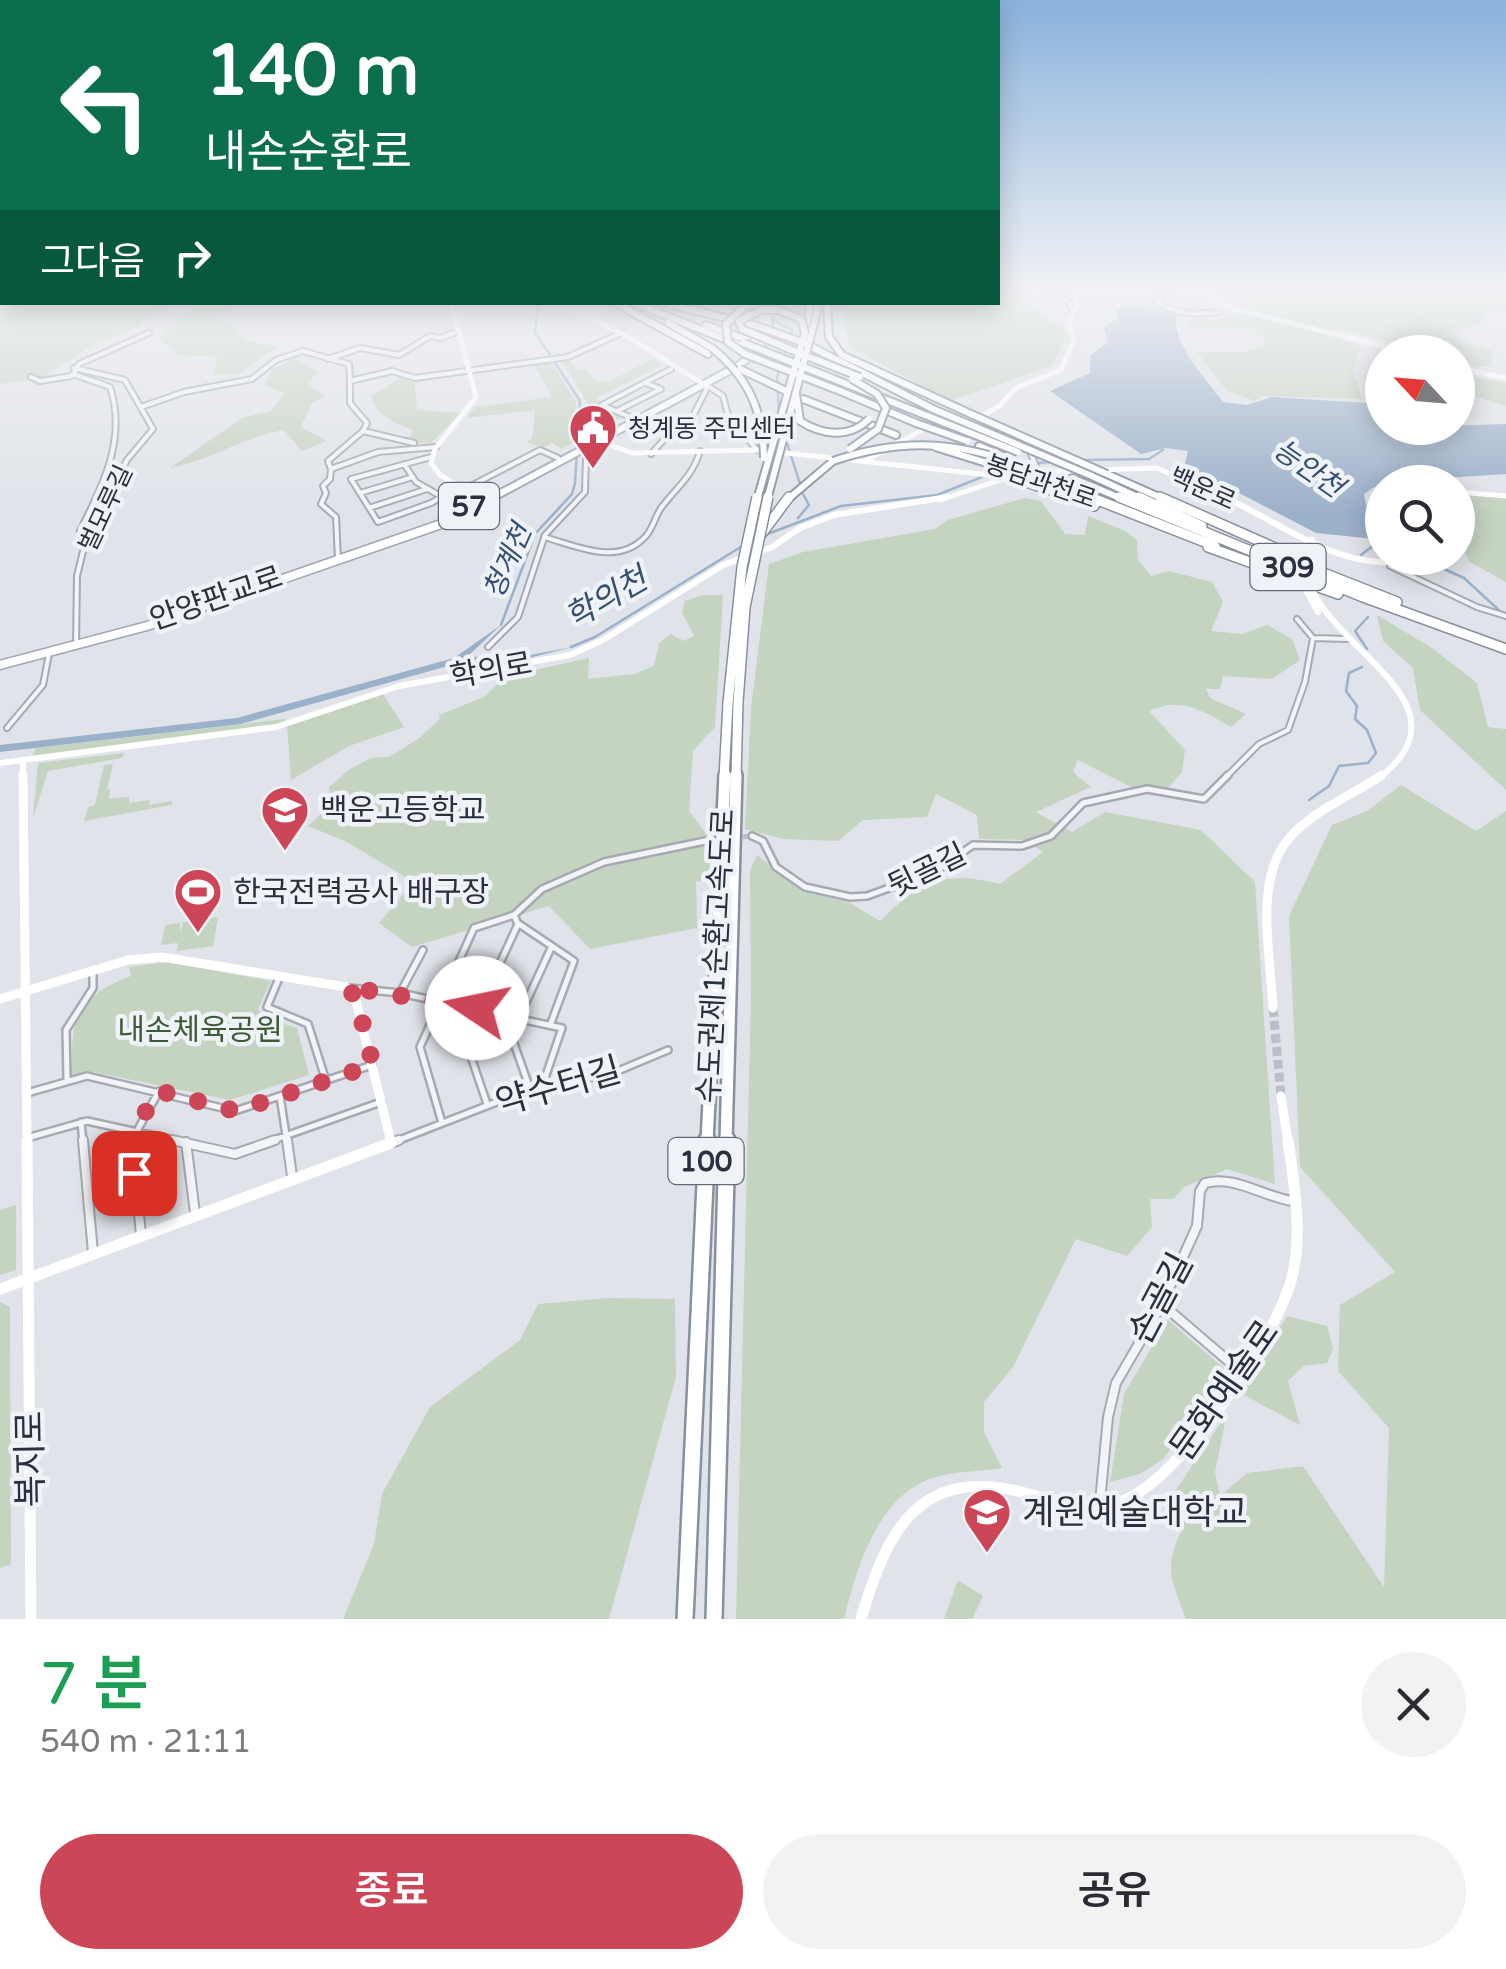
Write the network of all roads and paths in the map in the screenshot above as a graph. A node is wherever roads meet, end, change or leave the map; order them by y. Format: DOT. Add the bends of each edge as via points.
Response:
graph roads {
  1 [pos="88,363"];
  2 [pos="273,363"];
  3 [pos="341,363"];
  4 [pos="467,363"];
  5 [pos="532,363"];
  6 [pos="663,363"];
  7 [pos="727,363"];
  8 [pos="737,363"];
  9 [pos="739,363"];
  10 [pos="755,363"];
  11 [pos="768,363"];
  12 [pos="785,363"];
  13 [pos="796,363"];
  14 [pos="802,363"];
  15 [pos="803,363"];
  16 [pos="823,363"];
  17 [pos="837,363"];
  18 [pos="860,363"];
  19 [pos="1065,363"];
  20 [pos="672,369"];
  21 [pos="74,371"];
  22 [pos="471,372"];
  23 [pos="1475,372"];
  24 [pos="32,377"];
  25 [pos="1506,378"];
  26 [pos="350,380"];
  27 [pos="645,383"];
  28 [pos="704,384"];
  29 [pos="796,389"];
  30 [pos="842,390"];
  31 [pos="142,407"];
  32 [pos="617,412"];
  33 [pos="926,416"];
  34 [pos="972,417"];
  35 [pos="632,418"];
  36 [pos="362,431"];
  37 [pos="422,446"];
  38 [pos="436,447"];
  39 [pos="886,449"];
  40 [pos="700,450"];
  41 [pos="757,450"];
  42 [pos="1055,450"];
  43 [pos="581,451"];
  44 [pos="652,454"];
  45 [pos="432,456"];
  46 [pos="1003,456"];
  47 [pos="865,460"];
  48 [pos="833,461"];
  49 [pos="404,464"];
  50 [pos="898,464"];
  51 [pos="1036,467"];
  52 [pos="331,469"];
  53 [pos="764,472"];
  54 [pos="413,477"];
  55 [pos="1009,477"];
  56 [pos="990,478"];
  57 [pos="1069,480"];
  58 [pos="461,489"];
  59 [pos="427,490"];
  60 [pos="360,493"];
  61 [pos="1475,493"];
  62 [pos="1506,496"];
  63 [pos="442,497"];
  64 [pos="483,501"];
  65 [pos="369,508"];
  66 [pos="1208,528"];
  67 [pos="89,530"];
  68 [pos="544,536"];
  69 [pos="755,545"];
  70 [pos="338,559"];
  71 [pos="1365,562"];
  72 [pos="1409,575"];
  73 [pos="1310,592"];
  74 [pos="1370,605"];
  75 [pos="1404,605"];
  76 [pos="1506,616"];
  77 [pos="1298,619"];
  78 [pos="1313,638"];
  79 [pos="1348,640"];
  80 [pos="1478,640"];
  81 [pos="76,646"];
  82 [pos="1506,646"];
  83 [pos="488,648"];
  84 [pos="49,654"];
  85 [pos="13,663"];
  86 [pos="0,664"];
  87 [pos="733,702"];
  88 [pos="7,728"];
  89 [pos="23,760"];
  90 [pos="0,763"];
  91 [pos="752,836"];
  92 [pos="705,841"];
  93 [pos="514,915"];
  94 [pos="518,924"];
  95 [pos="552,946"];
  96 [pos="423,950"];
  97 [pos="92,972"];
  98 [pos="280,975"];
  99 [pos="346,987"];
  100 [pos="24,991"];
  101 [pos="400,994"];
  102 [pos="0,999"];
  103 [pos="441,1001"];
  104 [pos="477,1008"];
  105 [pos="1273,1008"];
  106 [pos="517,1016"];
  107 [pos="552,1023"];
  108 [pos="668,1050"];
  109 [pos="373,1065"];
  110 [pos="67,1080"];
  111 [pos="326,1081"];
  112 [pos="544,1084"];
  113 [pos="530,1089"];
  114 [pos="159,1091"];
  115 [pos="24,1094"];
  116 [pos="280,1096"];
  117 [pos="1281,1096"];
  118 [pos="382,1102"];
  119 [pos="488,1104"];
  120 [pos="82,1122"];
  121 [pos="442,1123"];
  122 [pos="134,1130"];
  123 [pos="287,1134"];
  124 [pos="24,1139"];
  125 [pos="186,1142"];
  126 [pos="391,1143"];
  127 [pos="292,1180"];
  128 [pos="1292,1201"];
  129 [pos="195,1216"];
  130 [pos="141,1236"];
  131 [pos="92,1254"];
  132 [pos="27,1279"];
  133 [pos="0,1289"];
  134 [pos="1162,1304"];
  135 [pos="1240,1371"];
  136 [pos="1100,1505"];
  137 [pos="31,1619"];
  138 [pos="685,1619"];
  139 [pos="714,1619"];
  140 [pos="861,1619"];
  1 -- 21 [label="street"];
  2 -- 31 [label="street" via="246,381"];
  3 -- 26 [label="street" via="349,364"];
  4 -- 22 [label="street"];
  5 -- 22 [label="street"];
  6 -- 20 [label="street"];
  7 -- 53 [label="highway, bridge" via="761,407"];
  8 -- 57 [label="highway, 봉담과천로, bridge" via="803,399 896,435"];
  9 -- 28 [label="main road, 안양판교로 / 57"];
  10 -- 30 [label="highway, bridge"];
  11 -- 30 [label="highway, bridge"];
  12 -- 30 [label="highway, 봉담과천로 / 309, bridge"];
  13 -- 53 [label="highway, 수도권제1순환고속도로 / 100, bridge"];
  14 -- 48 [label="highway, bridge" via="854,380 883,401 878,428"];
  15 -- 29 [label="highway, 수도권제1순환고속도로 / 100, bridge"];
  16 -- 33 [label="highway, bridge"];
  17 -- 33 [label="highway, 봉담과천로, bridge"];
  18 -- 34 [label="highway"];
  19 -- 34 [label="street"];
  20 -- 27 [label="street"];
  20 -- 28 [label="street"];
  21 -- 24 [label="street"];
  21 -- 31 [label="street" via="125,380"];
  21 -- 67 [label="street" via="110,386 120,411 110,465 80,530"];
  22 -- 26 [label="street" via="415,378 392,372"];
  22 -- 38 [label="street" via="476,398"];
  23 -- 25 [label="street"];
  26 -- 36 [label="street" via="350,403 367,423"];
  27 -- 32 [label="street" via="602,405"];
  27 -- 32 [label="street" via="661,389"];
  28 -- 35 [label="main road, 안양판교로 / 57"];
  28 -- 41 [label="street" via="723,396 728,415"];
  28 -- 43 [label="main road, 안양판교로 / 57"];
  28 -- 44 [label="street" via="690,422"];
  29 -- 30 [label="highway, bridge" via="800,421 850,432 869,419"];
  29 -- 69 [label="highway, 수도권제1순환고속도로 / 100, bridge"];
  30 -- 33 [label="highway"];
  30 -- 33 [label="highway, 봉담과천로 / 309"];
  31 -- 67 [label="street, 벌모루길" via="152,434 126,462"];
  32 -- 35 [label="street"];
  33 -- 42 [label="highway, bridge"];
  33 -- 46 [label="highway, bridge"];
  33 -- 57 [label="highway, 봉담과천로 / 309, bridge"];
  33 -- 66 [label="highway, 봉담과천로, bridge" via="1092,476"];
  34 -- 39 [label="street" via="924,428"];
  34 -- 42 [label="highway, bridge"];
  34 -- 51 [label="street" via="1024,443"];
  35 -- 43 [label="main road, 안양판교로 / 57"];
  36 -- 37 [label="street"];
  36 -- 52 [label="street" via="328,460"];
  37 -- 38 [label="street"];
  37 -- 52 [label="street"];
  38 -- 45 [label="street"];
  39 -- 47 [label="street"];
  39 -- 50 [label="street"];
  40 -- 41 [label="street"];
  40 -- 44 [label="street"];
  40 -- 68 [label="street" via="687,483 626,552 591,553"];
  41 -- 47 [label="street"];
  42 -- 75 [label="highway, bridge"];
  43 -- 44 [label="street"];
  43 -- 58 [label="street" via="540,450"];
  43 -- 64 [label="main road, 안양판교로 / 57"];
  43 -- 68 [label="street" via="585,492"];
  45 -- 49 [label="street"];
  45 -- 58 [label="street" via="436,472"];
  46 -- 48 [label="highway, bridge" via="908,442"];
  46 -- 57 [label="highway, bridge"];
  47 -- 50 [label="street"];
  48 -- 69 [label="highway, bridge" via="794,490"];
  49 -- 54 [label="street"];
  49 -- 60 [label="street" via="352,480"];
  50 -- 56 [label="street"];
  51 -- 55 [label="street, 백운로"];
  51 -- 71 [label="street, 백운로" via="1158,468 1309,549"];
  52 -- 70 [label="street" via="321,504 336,517"];
  53 -- 87 [label="highway, 수도권제1순환고속도로 / 100, bridge" via="742,567"];
  54 -- 59 [label="street"];
  54 -- 60 [label="street"];
  55 -- 56 [label="street, 학의로"];
  55 -- 74 [label="highway"];
  56 -- 89 [label="street, 학의로" via="940,500 834,515 800,528 570,655 399,686 276,727"];
  57 -- 66 [label="highway, 봉담과천로 / 309"];
  57 -- 74 [label="highway, 봉담과천로"];
  57 -- 80 [label="highway, 봉담과천로 / 309"];
  58 -- 63 [label="street"];
  58 -- 64 [label="street"];
  59 -- 63 [label="street"];
  59 -- 65 [label="street"];
  60 -- 65 [label="street"];
  61 -- 62 [label="street"];
  63 -- 65 [label="street" via="378,522"];
  64 -- 70 [label="main road, 안양판교로 / 57" via="447,522"];
  66 -- 75 [label="highway, 봉담과천로 / 309"];
  67 -- 81 [label="street, 벌모루길" via="78,575"];
  68 -- 83 [label="street" via="518,617"];
  69 -- 87 [label="highway, 수도권제1순환고속도로 / 100, bridge"];
  70 -- 81 [label="main road, 안양판교로 / 57"];
  72 -- 76 [label="street"];
  73 -- 79 [label="street"];
  74 -- 80 [label="highway, 봉담과천로"];
  75 -- 82 [label="highway, 봉담과천로 / 309"];
  77 -- 78 [label="street"];
  78 -- 79 [label="street"];
  78 -- 91 [label="street, 뒷골길" via="1288,730 1259,744 1204,798 1132,789 1083,803 1050,836 1022,846 973,845 936,871 867,896 804,888"];
  79 -- 105 [label="street" via="1400,698 1415,721 1414,738 1395,766 1281,845 1270,888"];
  80 -- 82 [label="highway, 봉담과천로 / 309"];
  81 -- 84 [label="main road, 안양판교로 / 57"];
  84 -- 85 [label="main road, 안양판교로 / 57"];
  84 -- 88 [label="street" via="43,686"];
  85 -- 86 [label="main road"];
  87 -- 138 [label="highway, 수도권제1순환고속도로 / 100"];
  87 -- 139 [label="highway, 수도권제1순환고속도로 / 100"];
  89 -- 90 [label="street, 학의로"];
  89 -- 100 [label="street, 복지로"];
  92 -- 93 [label="street" via="604,862 542,889"];
  93 -- 94 [label="street"];
  93 -- 103 [label="street" via="474,928"];
  94 -- 95 [label="street"];
  94 -- 104 [label="street"];
  95 -- 106 [label="street"];
  95 -- 107 [label="street" via="574,961"];
  96 -- 101 [label="street"];
  97 -- 98 [label="street" via="162,957"];
  97 -- 100 [label="street"];
  97 -- 110 [label="street" via="92,988 65,1027"];
  98 -- 99 [label="street"];
  98 -- 111 [label="street" via="267,1007 308,1024"];
  99 -- 101 [label="street"];
  99 -- 109 [label="street" via="356,997"];
  100 -- 102 [label="street"];
  100 -- 115 [label="street, 복지로"];
  101 -- 103 [label="street"];
  103 -- 104 [label="street"];
  103 -- 121 [label="street" via="420,1047"];
  104 -- 106 [label="street"];
  104 -- 119 [label="street" via="465,1039"];
  106 -- 107 [label="street"];
  106 -- 113 [label="street" via="510,1035"];
  107 -- 112 [label="street" via="562,1028"];
  108 -- 112 [label="street, 약수터길" via="613,1073"];
  109 -- 111 [label="street"];
  109 -- 118 [label="street"];
  110 -- 114 [label="street" via="88,1076"];
  110 -- 115 [label="street"];
  111 -- 116 [label="street"];
  112 -- 113 [label="street, 약수터길"];
  113 -- 119 [label="street, 약수터길"];
  114 -- 116 [label="street" via="236,1111"];
  114 -- 122 [label="street"];
  115 -- 124 [label="street, 복지로"];
  116 -- 123 [label="street"];
  117 -- 128 [label="street, 문화예술로"];
  118 -- 123 [label="street"];
  118 -- 126 [label="street"];
  119 -- 121 [label="street, 약수터길"];
  120 -- 122 [label="street"];
  120 -- 124 [label="street"];
  120 -- 131 [label="street"];
  121 -- 126 [label="street, 약수터길"];
  122 -- 125 [label="street"];
  122 -- 130 [label="street"];
  123 -- 125 [label="street" via="235,1154"];
  123 -- 127 [label="street"];
  124 -- 132 [label="street, 복지로"];
  125 -- 129 [label="street"];
  126 -- 127 [label="street"];
  127 -- 129 [label="street"];
  128 -- 134 [label="street, 손골길" via="1224,1178 1205,1184 1198,1226"];
  128 -- 135 [label="street, 문화예술로" via="1292,1278"];
  129 -- 130 [label="street"];
  130 -- 131 [label="street"];
  131 -- 132 [label="street"];
  132 -- 133 [label="street"];
  132 -- 137 [label="street, 복지로"];
  134 -- 135 [label="street"];
  134 -- 136 [label="street, 손골길" via="1116,1383"];
  135 -- 136 [label="street, 문화예술로" via="1169,1471 1138,1494"];
  136 -- 140 [label="street" via="998,1486 963,1485 926,1498 885,1546"];
}
